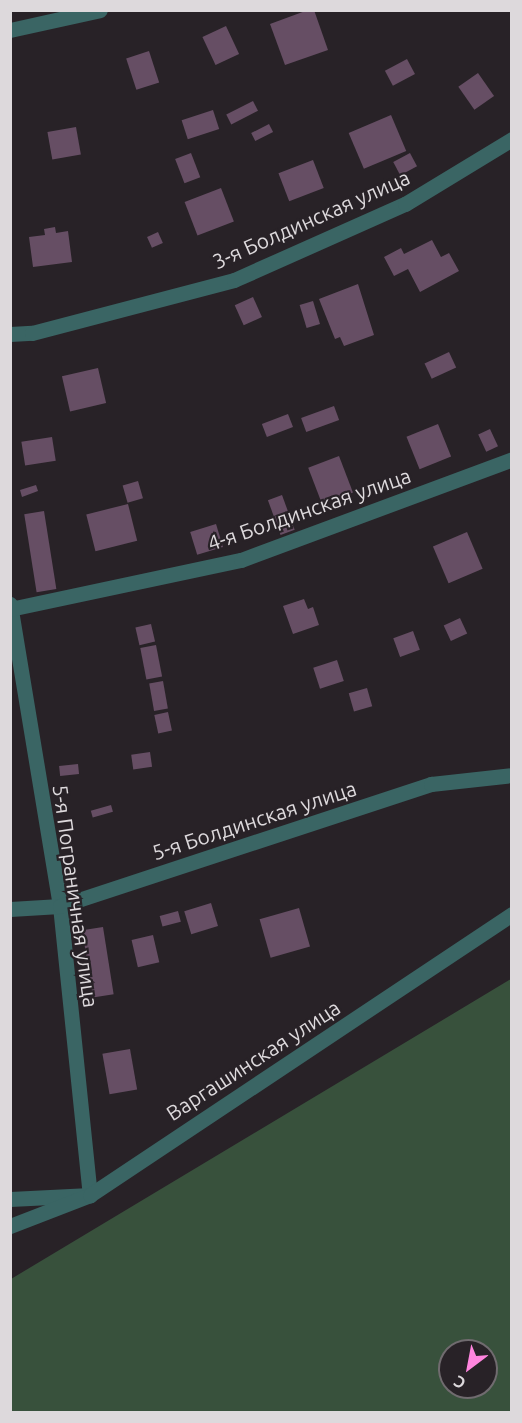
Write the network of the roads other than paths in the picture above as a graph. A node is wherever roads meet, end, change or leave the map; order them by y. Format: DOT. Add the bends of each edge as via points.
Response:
graph roads {
  1 [pos="100,10"];
  2 [pos="10,30"];
  3 [pos="512,139"];
  4 [pos="10,334"];
  5 [pos="512,459"];
  6 [pos="10,604"];
  7 [pos="11,609"];
  8 [pos="512,775"];
  9 [pos="60,906"];
  10 [pos="10,909"];
  11 [pos="512,914"];
  12 [pos="90,1195"];
  13 [pos="10,1199"];
  14 [pos="10,1226"];
  1 -- 2 [label="street"];
  3 -- 4 [label="street, 3-я Болдинская улица" via="405,204 234,280 32,333"];
  5 -- 7 [label="street, 4-я Болдинская улица" via="241,560"];
  6 -- 7 [label="street, 5-я Пограничная улица"];
  7 -- 9 [label="street, 5-я Пограничная улица"];
  8 -- 9 [label="street, 5-я Болдинская улица" via="430,784"];
  9 -- 10 [label="street, 5-я Болдинская улица"];
  9 -- 12 [label="street, 5-я Пограничная улица"];
  11 -- 12 [label="street, Варгашинская улица"];
  12 -- 13 [label="street"];
  12 -- 14 [label="street, Варгашинская улица"];
}
